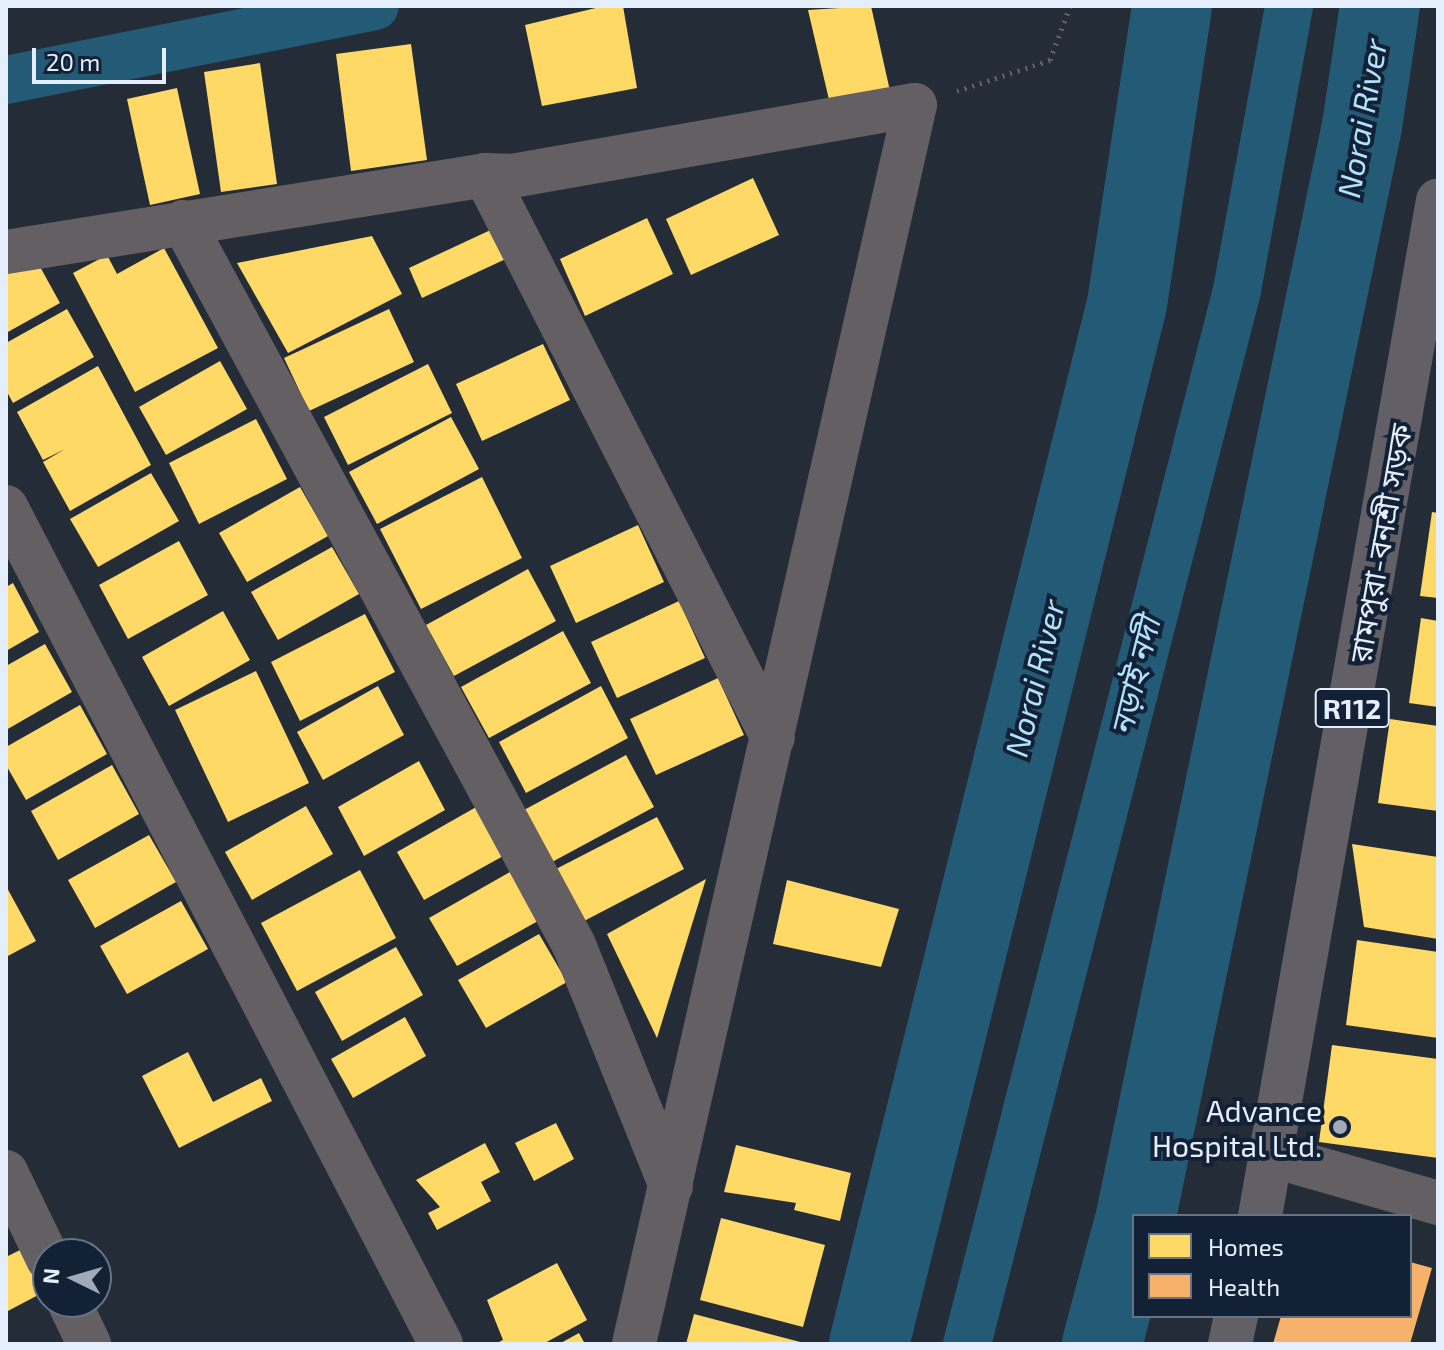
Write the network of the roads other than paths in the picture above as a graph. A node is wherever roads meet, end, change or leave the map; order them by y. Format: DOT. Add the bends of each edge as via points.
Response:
graph roads {
  1 [pos="485,175"];
  2 [pos="1438,200"];
  3 [pos="183,222"];
  4 [pos="6,252"];
  5 [pos="6,507"];
  6 [pos="773,738"];
  7 [pos="1274,1156"];
  8 [pos="6,1172"];
  9 [pos="671,1186"];
  10 [pos="1438,1203"];
  11 [pos="1260,1214"];
  12 [pos="38,1238"];
  13 [pos="77,1318"];
  14 [pos="1236,1318"];
  15 [pos="89,1344"];
  16 [pos="441,1344"];
  17 [pos="634,1344"];
  18 [pos="1230,1344"];
  1 -- 3 [label="street"];
  1 -- 6 [label="street"];
  1 -- 6 [label="street" via="512,176 915,105"];
  2 -- 7 [label="main road, রামপুরা-বনশ্রী সড়ক / R112"];
  3 -- 4 [label="street"];
  3 -- 9 [label="street" via="574,945"];
  5 -- 16 [label="street"];
  6 -- 9 [label="street"];
  7 -- 10 [label="street"];
  7 -- 11 [label="main road, রামপুরা-বনশ্রী সড়ক / R112"];
  8 -- 12 [label="street"];
  9 -- 17 [label="street"];
  13 -- 15 [label="street"];
  14 -- 18 [label="main road"];
}
